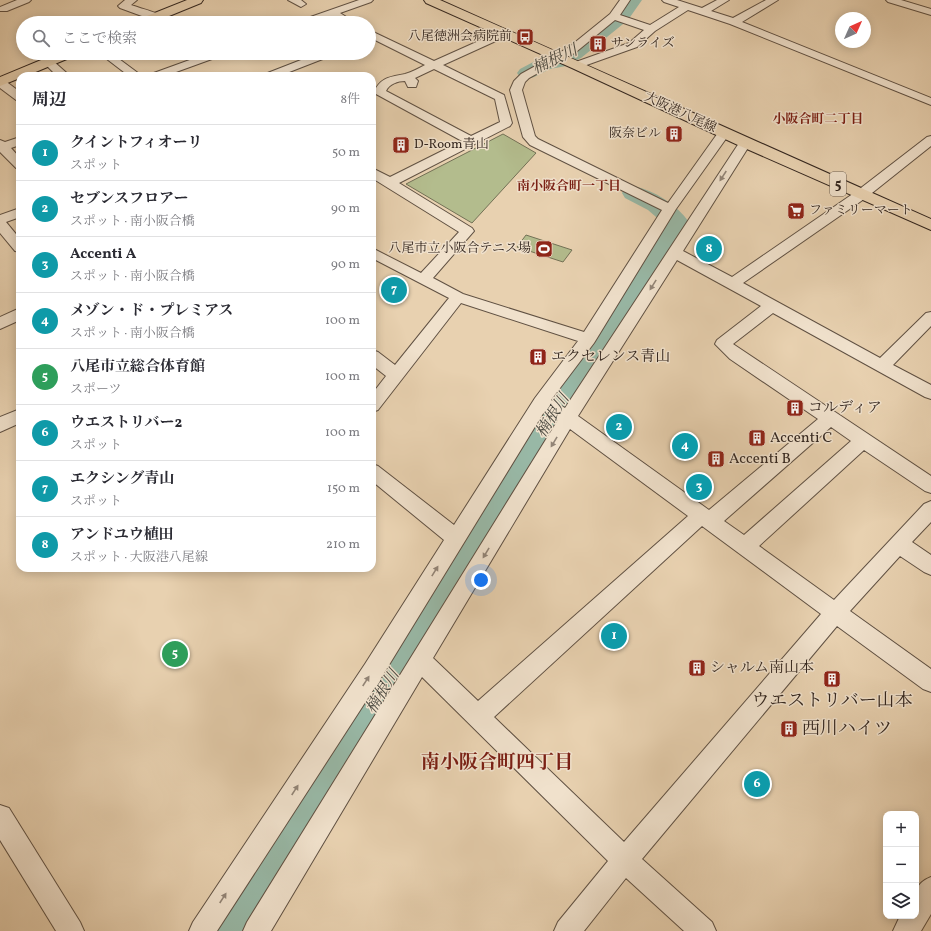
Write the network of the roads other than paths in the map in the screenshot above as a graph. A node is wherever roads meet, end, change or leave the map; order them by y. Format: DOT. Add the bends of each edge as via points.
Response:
graph roads {
  1 [pos="132,0"];
  2 [pos="197,0"];
  3 [pos="368,0"];
  4 [pos="430,0"];
  5 [pos="625,0"];
  6 [pos="667,0"];
  7 [pos="724,0"];
  8 [pos="773,0"];
  9 [pos="891,0"];
  10 [pos="22,1"];
  11 [pos="684,3"];
  12 [pos="3,8"];
  13 [pos="703,12"];
  14 [pos="931,12"];
  15 [pos="332,13"];
  16 [pos="153,16"];
  17 [pos="158,16"];
  18 [pos="323,16"];
  19 [pos="338,16"];
  20 [pos="614,16"];
  21 [pos="734,22"];
  22 [pos="652,29"];
  23 [pos="505,33"];
  24 [pos="376,37"];
  25 [pos="559,57"];
  26 [pos="53,60"];
  27 [pos="114,60"];
  28 [pos="200,60"];
  29 [pos="311,60"];
  30 [pos="48,62"];
  31 [pos="434,65"];
  32 [pos="577,65"];
  33 [pos="24,72"];
  34 [pos="59,72"];
  35 [pos="130,72"];
  36 [pos="166,72"];
  37 [pos="279,72"];
  38 [pos="16,75"];
  39 [pos="0,82"];
  40 [pos="380,94"];
  41 [pos="16,95"];
  42 [pos="931,102"];
  43 [pos="724,133"];
  44 [pos="931,140"];
  45 [pos="471,141"];
  46 [pos="16,142"];
  47 [pos="745,143"];
  48 [pos="1,147"];
  49 [pos="16,161"];
  50 [pos="376,175"];
  51 [pos="389,183"];
  52 [pos="862,194"];
  53 [pos="670,209"];
  54 [pos="16,214"];
  55 [pos="0,220"];
  56 [pos="0,224"];
  57 [pos="931,225"];
  58 [pos="16,243"];
  59 [pos="674,252"];
  60 [pos="376,255"];
  61 [pos="423,280"];
  62 [pos="732,284"];
  63 [pos="458,297"];
  64 [pos="771,306"];
  65 [pos="16,315"];
  66 [pos="931,317"];
  67 [pos="0,324"];
  68 [pos="588,340"];
  69 [pos="376,359"];
  70 [pos="882,366"];
  71 [pos="396,375"];
  72 [pos="931,393"];
  73 [pos="376,401"];
  74 [pos="545,404"];
  75 [pos="16,417"];
  76 [pos="566,417"];
  77 [pos="830,418"];
  78 [pos="0,425"];
  79 [pos="863,440"];
  80 [pos="376,474"];
  81 [pos="931,486"];
  82 [pos="931,509"];
  83 [pos="706,518"];
  84 [pos="456,538"];
  85 [pos="899,544"];
  86 [pos="745,547"];
  87 [pos="931,566"];
  88 [pos="836,612"];
  89 [pos="421,661"];
  90 [pos="931,682"];
  91 [pos="478,716"];
  92 [pos="0,817"];
  93 [pos="625,860"];
  94 [pos="931,890"];
  95 [pos="919,909"];
  96 [pos="913,919"];
  97 [pos="72,931"];
  98 [pos="202,931"];
  99 [pos="256,931"];
  100 [pos="567,931"];
  101 [pos="703,931"];
  102 [pos="906,931"];
  1 -- 16 [label="street" via="123,6"];
  2 -- 17 [label="main road"];
  3 -- 15 [label="street"];
  4 -- 23 [label="main road, 大阪港八尾線 / 5"];
  5 -- 20 [label="street"];
  6 -- 11 [label="street"];
  7 -- 13 [label="street"];
  8 -- 21 [label="street"];
  9 -- 14 [label="street"];
  10 -- 12 [label="street"];
  11 -- 13 [label="street"];
  11 -- 22 [label="street"];
  13 -- 21 [label="street"];
  15 -- 18 [label="street"];
  15 -- 19 [label="street"];
  20 -- 22 [label="street"];
  20 -- 25 [label="street" via="572,50"];
  21 -- 42 [label="street"];
  22 -- 32 [label="street" via="633,45"];
  23 -- 25 [label="main road, 大阪港八尾線 / 5"];
  23 -- 31 [label="street"];
  24 -- 31 [label="street"];
  25 -- 32 [label="main road, 大阪港八尾線 / 5"];
  25 -- 53 [label="street" via="525,76 516,90 529,136 538,145"];
  26 -- 30 [label="main road"];
  27 -- 35 [label="street"];
  28 -- 36 [label="street"];
  29 -- 37 [label="street"];
  30 -- 33 [label="main road"];
  30 -- 34 [label="street"];
  31 -- 40 [label="street" via="408,77 387,82 381,87"];
  31 -- 45 [label="street" via="500,97 506,123"];
  32 -- 43 [label="main road, 大阪港八尾線 / 5"];
  38 -- 39 [label="main road"];
  39 -- 41 [label="street"];
  40 -- 45 [label="street"];
  43 -- 47 [label="main road, 大阪港八尾線 / 5"];
  43 -- 53 [label="street"];
  44 -- 52 [label="street"];
  45 -- 51 [label="street"];
  46 -- 48 [label="street"];
  47 -- 52 [label="main road, 大阪港八尾線 / 5"];
  47 -- 59 [label="street, one-way"];
  48 -- 49 [label="street"];
  50 -- 51 [label="street"];
  51 -- 61 [label="street" via="467,231"];
  52 -- 57 [label="main road, 大阪港八尾線 / 5"];
  52 -- 62 [label="street"];
  53 -- 68 [label="street"];
  54 -- 55 [label="street"];
  56 -- 58 [label="street"];
  59 -- 62 [label="street"];
  59 -- 76 [label="street, one-way"];
  60 -- 61 [label="street"];
  61 -- 63 [label="street"];
  62 -- 64 [label="street"];
  63 -- 68 [label="street"];
  63 -- 71 [label="street"];
  64 -- 70 [label="street"];
  64 -- 77 [label="street" via="723,344"];
  65 -- 67 [label="street"];
  66 -- 70 [label="street"];
  68 -- 74 [label="street"];
  69 -- 71 [label="street"];
  70 -- 72 [label="street"];
  71 -- 73 [label="street"];
  74 -- 76 [label="street"];
  74 -- 84 [label="street"];
  75 -- 78 [label="street"];
  76 -- 83 [label="street"];
  76 -- 89 [label="street, one-way"];
  77 -- 79 [label="street"];
  77 -- 83 [label="street"];
  79 -- 81 [label="street"];
  79 -- 86 [label="street"];
  80 -- 84 [label="street"];
  82 -- 85 [label="street"];
  83 -- 86 [label="street"];
  83 -- 91 [label="street"];
  98 -- 84 [label="street, one-way" via="373,671"];
  85 -- 87 [label="street"];
  85 -- 88 [label="street"];
  86 -- 88 [label="street"];
  88 -- 90 [label="street"];
  88 -- 93 [label="street"];
  89 -- 91 [label="street"];
  89 -- 99 [label="street"];
  91 -- 93 [label="street"];
  92 -- 97 [label="street"];
  93 -- 100 [label="street"];
  93 -- 101 [label="street"];
  94 -- 95 [label="street"];
  96 -- 102 [label="street"];
}
